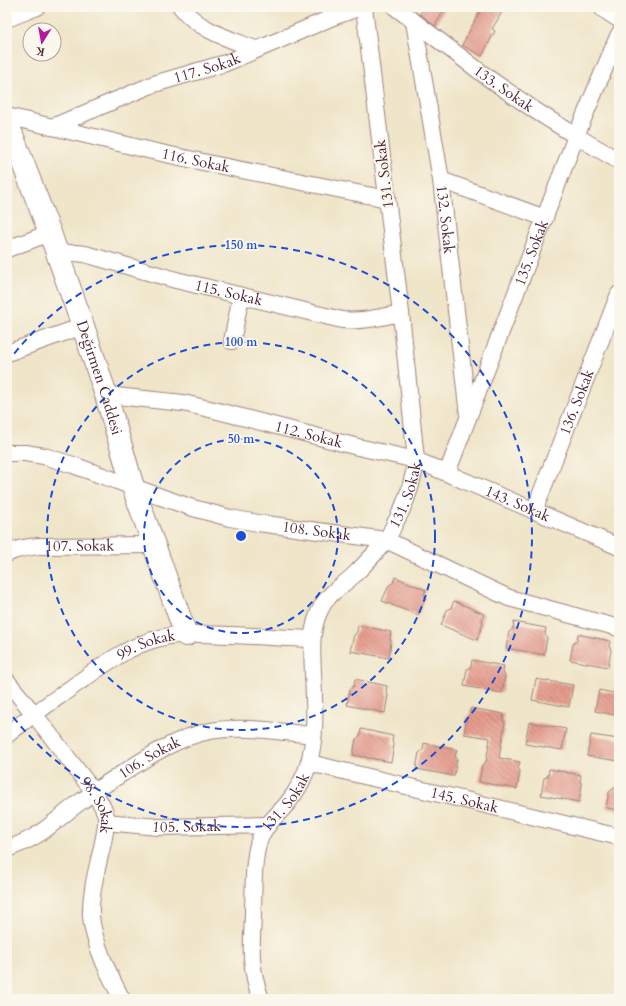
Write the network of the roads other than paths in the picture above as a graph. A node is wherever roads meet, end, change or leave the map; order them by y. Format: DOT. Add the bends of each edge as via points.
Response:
graph roads {
  1 [pos="38,7"];
  2 [pos="181,7"];
  3 [pos="361,7"];
  4 [pos="364,7"];
  5 [pos="395,7"];
  6 [pos="605,7"];
  7 [pos="328,12"];
  8 [pos="619,16"];
  9 [pos="7,19"];
  10 [pos="414,22"];
  11 [pos="619,34"];
  12 [pos="255,49"];
  13 [pos="7,116"];
  14 [pos="7,122"];
  15 [pos="52,127"];
  16 [pos="576,136"];
  17 [pos="12,148"];
  18 [pos="619,161"];
  19 [pos="441,180"];
  20 [pos="387,199"];
  21 [pos="545,218"];
  22 [pos="54,243"];
  23 [pos="7,249"];
  24 [pos="619,294"];
  25 [pos="241,296"];
  26 [pos="401,313"];
  27 [pos="83,326"];
  28 [pos="232,341"];
  29 [pos="7,353"];
  30 [pos="106,394"];
  31 [pos="468,417"];
  32 [pos="7,453"];
  33 [pos="416,460"];
  34 [pos="447,473"];
  35 [pos="133,487"];
  36 [pos="534,511"];
  37 [pos="386,540"];
  38 [pos="154,545"];
  39 [pos="619,547"];
  40 [pos="7,554"];
  41 [pos="619,628"];
  42 [pos="186,635"];
  43 [pos="312,639"];
  44 [pos="7,681"];
  45 [pos="34,714"];
  46 [pos="7,735"];
  47 [pos="313,735"];
  48 [pos="310,763"];
  49 [pos="94,792"];
  50 [pos="106,822"];
  51 [pos="268,825"];
  52 [pos="619,837"];
  53 [pos="7,849"];
  54 [pos="122,999"];
  55 [pos="261,999"];
  1 -- 9 [label="street"];
  2 -- 12 [label="street" via="209,30"];
  3 -- 7 [label="street, 117. Sokak"];
  4 -- 20 [label="street, 131. Sokak"];
  5 -- 10 [label="street, 133. Sokak"];
  6 -- 8 [label="street"];
  7 -- 12 [label="street, 117. Sokak"];
  10 -- 16 [label="street, 133. Sokak" via="491,80"];
  10 -- 19 [label="street, 132. Sokak"];
  11 -- 16 [label="street, 135. Sokak"];
  12 -- 15 [label="street, 117. Sokak" via="226,63 154,84"];
  13 -- 15 [label="street, 116. Sokak"];
  14 -- 17 [label="street, Değirmen Caddesi"];
  15 -- 20 [label="street, 116. Sokak" via="205,162"];
  16 -- 18 [label="street, 133. Sokak"];
  16 -- 21 [label="street, 135. Sokak"];
  17 -- 22 [label="street, Değirmen Caddesi"];
  19 -- 21 [label="street"];
  19 -- 31 [label="street, 132. Sokak"];
  20 -- 26 [label="street, 131. Sokak"];
  21 -- 31 [label="street, 135. Sokak"];
  22 -- 23 [label="street, 115. Sokak"];
  22 -- 25 [label="street, 115. Sokak" via="76,252"];
  22 -- 27 [label="street, Değirmen Caddesi"];
  24 -- 36 [label="street, 136. Sokak"];
  25 -- 26 [label="street, 115. Sokak" via="353,322"];
  25 -- 28 [label="street"];
  26 -- 33 [label="street, 131. Sokak"];
  27 -- 29 [label="street"];
  27 -- 30 [label="street, Değirmen Caddesi"];
  30 -- 33 [label="street, 112. Sokak" via="183,403"];
  30 -- 35 [label="street, Değirmen Caddesi"];
  31 -- 34 [label="street, 135. Sokak"];
  32 -- 35 [label="street, 108. Sokak" via="44,456"];
  33 -- 34 [label="street, 143. Sokak"];
  33 -- 37 [label="street, 131. Sokak" via="409,492"];
  34 -- 36 [label="street, 143. Sokak"];
  35 -- 37 [label="street, 108. Sokak" via="230,518"];
  35 -- 38 [label="street, Değirmen Caddesi"];
  36 -- 39 [label="street, 143. Sokak"];
  37 -- 41 [label="street, 108. Sokak" via="509,598"];
  37 -- 43 [label="street, 131. Sokak" via="321,607"];
  38 -- 40 [label="street, 107. Sokak" via="40,546"];
  38 -- 42 [label="street, Değirmen Caddesi"];
  42 -- 43 [label="street, 99. Sokak"];
  42 -- 45 [label="street, 99. Sokak" via="160,638 128,650"];
  43 -- 47 [label="street, 131. Sokak"];
  44 -- 45 [label="street, 98. Sokak"];
  45 -- 46 [label="street, 99. Sokak"];
  45 -- 49 [label="street, 98. Sokak"];
  47 -- 48 [label="street, 131. Sokak"];
  47 -- 49 [label="street, 106. Sokak" via="246,729 212,730 174,743"];
  48 -- 51 [label="street, 131. Sokak" via="294,794"];
  48 -- 52 [label="street, 145. Sokak"];
  49 -- 50 [label="street, 98. Sokak" via="106,816"];
  49 -- 53 [label="street, 106. Sokak" via="39,834"];
  50 -- 51 [label="street, 105. Sokak" via="158,828"];
  50 -- 54 [label="street, 98. Sokak" via="92,897 91,918 100,953"];
  51 -- 55 [label="street, 131. Sokak" via="262,834 255,863 252,958"];
}
